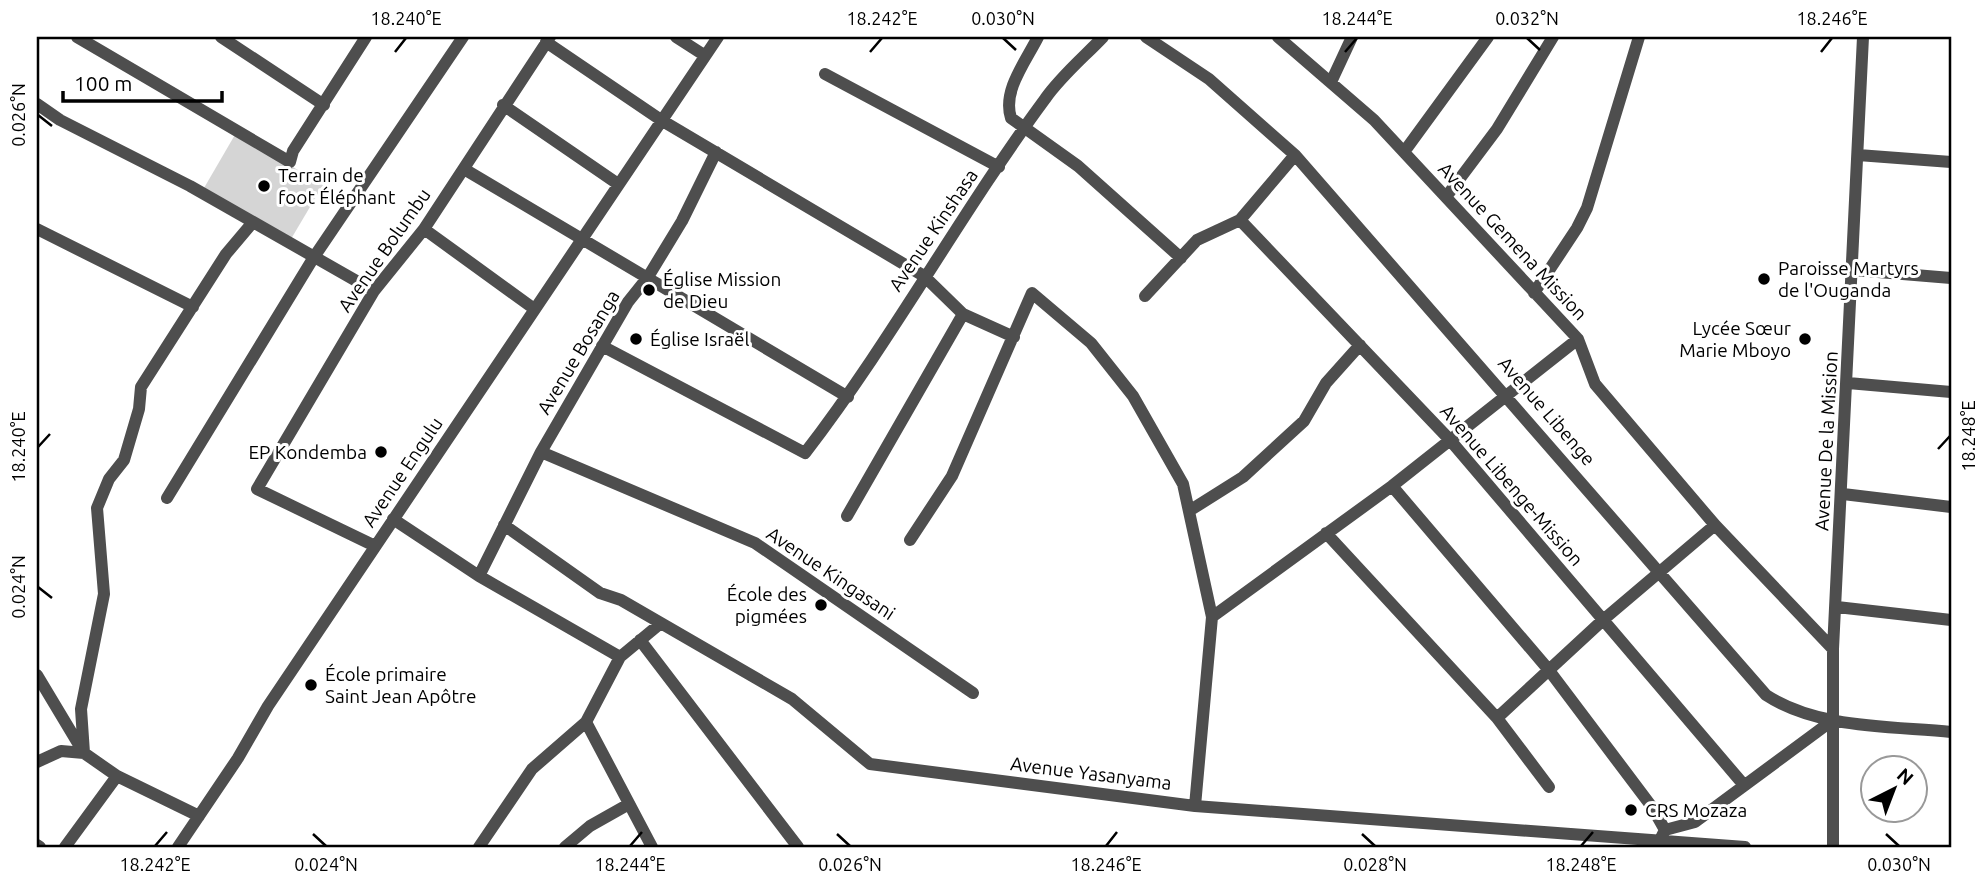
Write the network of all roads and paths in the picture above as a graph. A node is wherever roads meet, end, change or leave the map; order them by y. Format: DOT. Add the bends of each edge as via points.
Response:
graph roads {
  1 [pos="78,37"];
  2 [pos="221,37"];
  3 [pos="366,37"];
  4 [pos="463,37"];
  5 [pos="676,37"];
  6 [pos="718,37"];
  7 [pos="1038,37"];
  8 [pos="1103,37"];
  9 [pos="1146,37"];
  10 [pos="1278,37"];
  11 [pos="1352,37"];
  12 [pos="1488,37"];
  13 [pos="1553,37"];
  14 [pos="1639,37"];
  15 [pos="1863,37"];
  16 [pos="548,39"];
  17 [pos="704,55"];
  18 [pos="825,74"];
  19 [pos="1332,80"];
  20 [pos="37,104"];
  21 [pos="503,104"];
  22 [pos="324,105"];
  23 [pos="662,120"];
  24 [pos="1024,130"];
  25 [pos="716,152"];
  26 [pos="1404,152"];
  27 [pos="1295,155"];
  28 [pos="1858,155"];
  29 [pos="1951,162"];
  30 [pos="999,167"];
  31 [pos="464,169"];
  32 [pos="618,184"];
  33 [pos="1446,197"];
  34 [pos="1240,220"];
  35 [pos="253,222"];
  36 [pos="37,229"];
  37 [pos="424,229"];
  38 [pos="581,239"];
  39 [pos="314,257"];
  40 [pos="1181,258"];
  41 [pos="1854,270"];
  42 [pos="924,276"];
  43 [pos="648,277"];
  44 [pos="1951,278"];
  45 [pos="374,291"];
  46 [pos="1534,293"];
  47 [pos="1145,296"];
  48 [pos="193,307"];
  49 [pos="533,309"];
  50 [pos="963,314"];
  51 [pos="1014,337"];
  52 [pos="1578,340"];
  53 [pos="1360,345"];
  54 [pos="602,346"];
  55 [pos="1848,383"];
  56 [pos="1951,392"];
  57 [pos="1506,393"];
  58 [pos="848,397"];
  59 [pos="1450,440"];
  60 [pos="541,452"];
  61 [pos="1392,486"];
  62 [pos="1843,494"];
  63 [pos="167,498"];
  64 [pos="1951,507"];
  65 [pos="1189,511"];
  66 [pos="847,516"];
  67 [pos="393,519"];
  68 [pos="1715,524"];
  69 [pos="504,525"];
  70 [pos="1326,533"];
  71 [pos="910,540"];
  72 [pos="375,546"];
  73 [pos="1660,571"];
  74 [pos="479,576"];
  75 [pos="1837,607"];
  76 [pos="1212,617"];
  77 [pos="1603,620"];
  78 [pos="1951,620"];
  79 [pos="661,623"];
  80 [pos="640,640"];
  81 [pos="1833,649"];
  82 [pos="620,657"];
  83 [pos="1548,669"];
  84 [pos="37,675"];
  85 [pos="973,693"];
  86 [pos="1497,718"];
  87 [pos="1833,720"];
  88 [pos="586,722"];
  89 [pos="1951,732"];
  90 [pos="84,753"];
  91 [pos="37,762"];
  92 [pos="117,776"];
  93 [pos="1743,785"];
  94 [pos="1549,787"];
  95 [pos="629,804"];
  96 [pos="1195,806"];
  97 [pos="199,816"];
  98 [pos="1665,830"];
  99 [pos="1597,843"];
  100 [pos="1659,843"];
  101 [pos="65,847"];
  102 [pos="178,847"];
  103 [pos="479,847"];
  104 [pos="565,847"];
  105 [pos="652,847"];
  106 [pos="798,847"];
  107 [pos="1745,847"];
  108 [pos="1833,847"];
  1 -- 22 [label="street" via="290,162"];
  2 -- 22 [label="street"];
  3 -- 22 [label="street"];
  4 -- 39 [label="street"];
  5 -- 17 [label="street"];
  6 -- 17 [label="street, Avenue Engulu"];
  7 -- 24 [label="street" via="1007,106 1011,118"];
  8 -- 24 [label="street, Avenue Kinshasa" via="1046,97"];
  9 -- 27 [label="street, Avenue Libenge" via="1209,79"];
  10 -- 19 [label="street, Avenue Gemena Mission"];
  11 -- 19 [label="street"];
  12 -- 26 [label="street"];
  13 -- 33 [label="street" via="1497,129"];
  14 -- 46 [label="street" via="1587,208"];
  15 -- 28 [label="street, Avenue De la Mission"];
  16 -- 21 [label="street, Avenue Bolumbu"];
  16 -- 23 [label="street"];
  17 -- 23 [label="street, Avenue Engulu"];
  18 -- 30 [label="street"];
  19 -- 26 [label="street, Avenue Gemena Mission"];
  20 -- 35 [label="street"];
  21 -- 31 [label="street, Avenue Bolumbu"];
  21 -- 32 [label="street"];
  23 -- 25 [label="street"];
  23 -- 32 [label="street, Avenue Engulu"];
  24 -- 30 [label="street, Avenue Kinshasa"];
  24 -- 40 [label="street" via="1078,166"];
  25 -- 42 [label="street"];
  25 -- 43 [label="street, Avenue Bosanga"];
  26 -- 33 [label="street, Avenue Gemena Mission"];
  27 -- 34 [label="street"];
  27 -- 57 [label="street, Avenue Libenge"];
  28 -- 29 [label="street"];
  28 -- 41 [label="street, Avenue De la Mission"];
  30 -- 42 [label="street, Avenue Kinshasa"];
  31 -- 37 [label="street, Avenue Bolumbu"];
  31 -- 38 [label="street"];
  32 -- 38 [label="street, Avenue Engulu"];
  33 -- 46 [label="street, Avenue Gemena Mission"];
  34 -- 40 [label="street" via="1197,240"];
  34 -- 53 [label="street, Avenue Libenge-Mission"];
  35 -- 39 [label="street"];
  35 -- 48 [label="street" via="226,254"];
  36 -- 48 [label="street"];
  37 -- 45 [label="street, Avenue Bolumbu"];
  37 -- 49 [label="street"];
  38 -- 43 [label="street"];
  38 -- 49 [label="street, Avenue Engulu"];
  39 -- 45 [label="street"];
  39 -- 63 [label="street"];
  40 -- 47 [label="street"];
  41 -- 44 [label="street"];
  41 -- 55 [label="street, Avenue De la Mission"];
  42 -- 50 [label="street"];
  42 -- 58 [label="street, Avenue Kinshasa"];
  43 -- 54 [label="street, Avenue Bosanga"];
  43 -- 58 [label="street"];
  45 -- 72 [label="street, Avenue Bolumbu" via="257,489"];
  46 -- 52 [label="street, Avenue Gemena Mission"];
  48 -- 90 [label="street" via="141,387 124,460 109,479 97,508 104,594 81,709"];
  49 -- 67 [label="street, Avenue Engulu"];
  50 -- 51 [label="street"];
  50 -- 66 [label="street"];
  51 -- 65 [label="street" via="1032,293 1091,343 1133,396 1183,484"];
  51 -- 71 [label="street" via="952,476"];
  52 -- 57 [label="street"];
  52 -- 68 [label="street, Avenue Gemena Mission" via="1595,384"];
  53 -- 59 [label="street, Avenue Libenge-Mission"];
  53 -- 65 [label="street" via="1325,383 1304,421 1244,477"];
  54 -- 58 [label="street, Avenue Kinshasa" via="805,453"];
  54 -- 60 [label="street, Avenue Bosanga"];
  55 -- 56 [label="street"];
  55 -- 62 [label="street, Avenue De la Mission"];
  57 -- 59 [label="street"];
  57 -- 73 [label="street, Avenue Libenge"];
  59 -- 61 [label="street"];
  59 -- 77 [label="street, Avenue Libenge-Mission"];
  60 -- 69 [label="street, Avenue Bosanga"];
  60 -- 85 [label="street, Avenue Kingasani" via="755,543"];
  61 -- 70 [label="street"];
  61 -- 83 [label="street"];
  62 -- 64 [label="street"];
  62 -- 75 [label="street, Avenue De la Mission"];
  65 -- 76 [label="street"];
  67 -- 72 [label="street, Avenue Engulu"];
  67 -- 74 [label="street"];
  68 -- 73 [label="street"];
  68 -- 81 [label="street, Avenue Gemena Mission"];
  69 -- 74 [label="street, Avenue Bosanga"];
  69 -- 79 [label="street, Avenue Yasanyama" via="600,593"];
  70 -- 76 [label="street"];
  70 -- 86 [label="street"];
  72 -- 97 [label="street, Avenue Engulu"];
  73 -- 77 [label="street"];
  73 -- 87 [label="street, Avenue Libenge" via="1766,695 1785,707"];
  74 -- 82 [label="street"];
  75 -- 78 [label="street"];
  75 -- 81 [label="street, Avenue De la Mission"];
  76 -- 96 [label="street"];
  77 -- 83 [label="street"];
  77 -- 93 [label="street, Avenue Libenge-Mission"];
  79 -- 80 [label="street"];
  79 -- 96 [label="street, Avenue Yasanyama" via="792,699 870,764"];
  80 -- 82 [label="street"];
  80 -- 106 [label="street"];
  81 -- 87 [label="street, Avenue De la Mission"];
  82 -- 88 [label="street"];
  83 -- 86 [label="street"];
  83 -- 98 [label="street"];
  84 -- 90 [label="street"];
  86 -- 94 [label="street"];
  87 -- 89 [label="street, Avenue Libenge"];
  87 -- 93 [label="street"];
  87 -- 108 [label="street, Avenue De la Mission"];
  88 -- 95 [label="street"];
  88 -- 103 [label="street" via="532,769"];
  90 -- 91 [label="street" via="61,751"];
  90 -- 92 [label="street"];
  92 -- 97 [label="street"];
  92 -- 101 [label="street"];
  93 -- 98 [label="street" via="1695,822"];
  95 -- 104 [label="street"];
  95 -- 105 [label="street"];
  96 -- 99 [label="street, Avenue Yasanyama"];
  97 -- 102 [label="street, Avenue Engulu"];
  98 -- 100 [label="street"];
  99 -- 100 [label="street, Avenue Yasanyama"];
  100 -- 107 [label="street, Avenue Yasanyama"];
}
